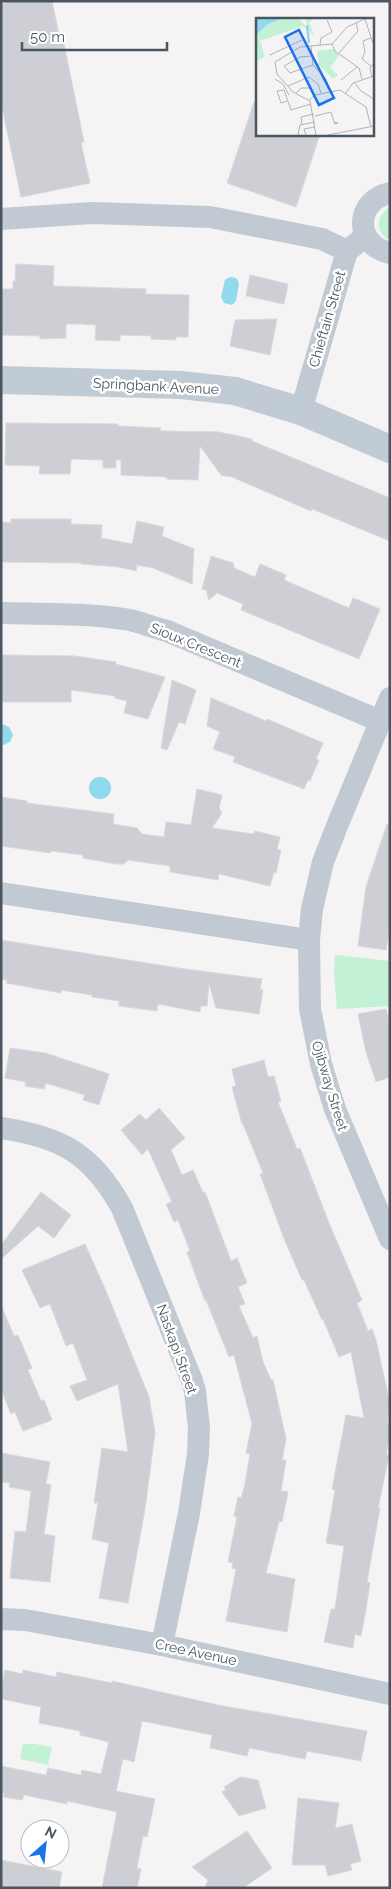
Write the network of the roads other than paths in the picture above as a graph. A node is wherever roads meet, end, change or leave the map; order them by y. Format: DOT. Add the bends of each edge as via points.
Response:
graph roads {
  1 [pos="390,193"];
  2 [pos="1,218"];
  3 [pos="366,236"];
  4 [pos="347,251"];
  5 [pos="390,253"];
  6 [pos="1,380"];
  7 [pos="301,411"];
  8 [pos="390,450"];
  9 [pos="1,613"];
  10 [pos="390,698"];
  11 [pos="380,721"];
  12 [pos="1,893"];
  13 [pos="309,940"];
  14 [pos="1,1128"];
  15 [pos="390,1239"];
  16 [pos="1,1619"];
  17 [pos="162,1645"];
  18 [pos="390,1694"];
  1 -- 3 [label="street" via="380,195 366,209 363,218"];
  2 -- 4 [label="street" via="93,214 210,217 322,239"];
  3 -- 4 [label="street"];
  3 -- 5 [label="street" via="372,245"];
  4 -- 7 [label="street, Chieftain Street"];
  6 -- 7 [label="main road, Springbank Avenue" via="210,387 254,396"];
  7 -- 8 [label="main road, Springbank Avenue"];
  9 -- 11 [label="street, Sioux Crescent" via="89,616 146,624"];
  10 -- 11 [label="street, Ojibway Street"];
  11 -- 13 [label="street, Ojibway Street" via="323,862 312,909"];
  12 -- 13 [label="street"];
  13 -- 15 [label="street, Ojibway Street" via="310,1009 321,1064 335,1109"];
  14 -- 17 [label="street, Naskapi Street" via="66,1146 89,1162 110,1185 193,1386 199,1428 198,1454"];
  16 -- 17 [label="street, Cree Avenue"];
  17 -- 18 [label="street, Cree Avenue"];
}
